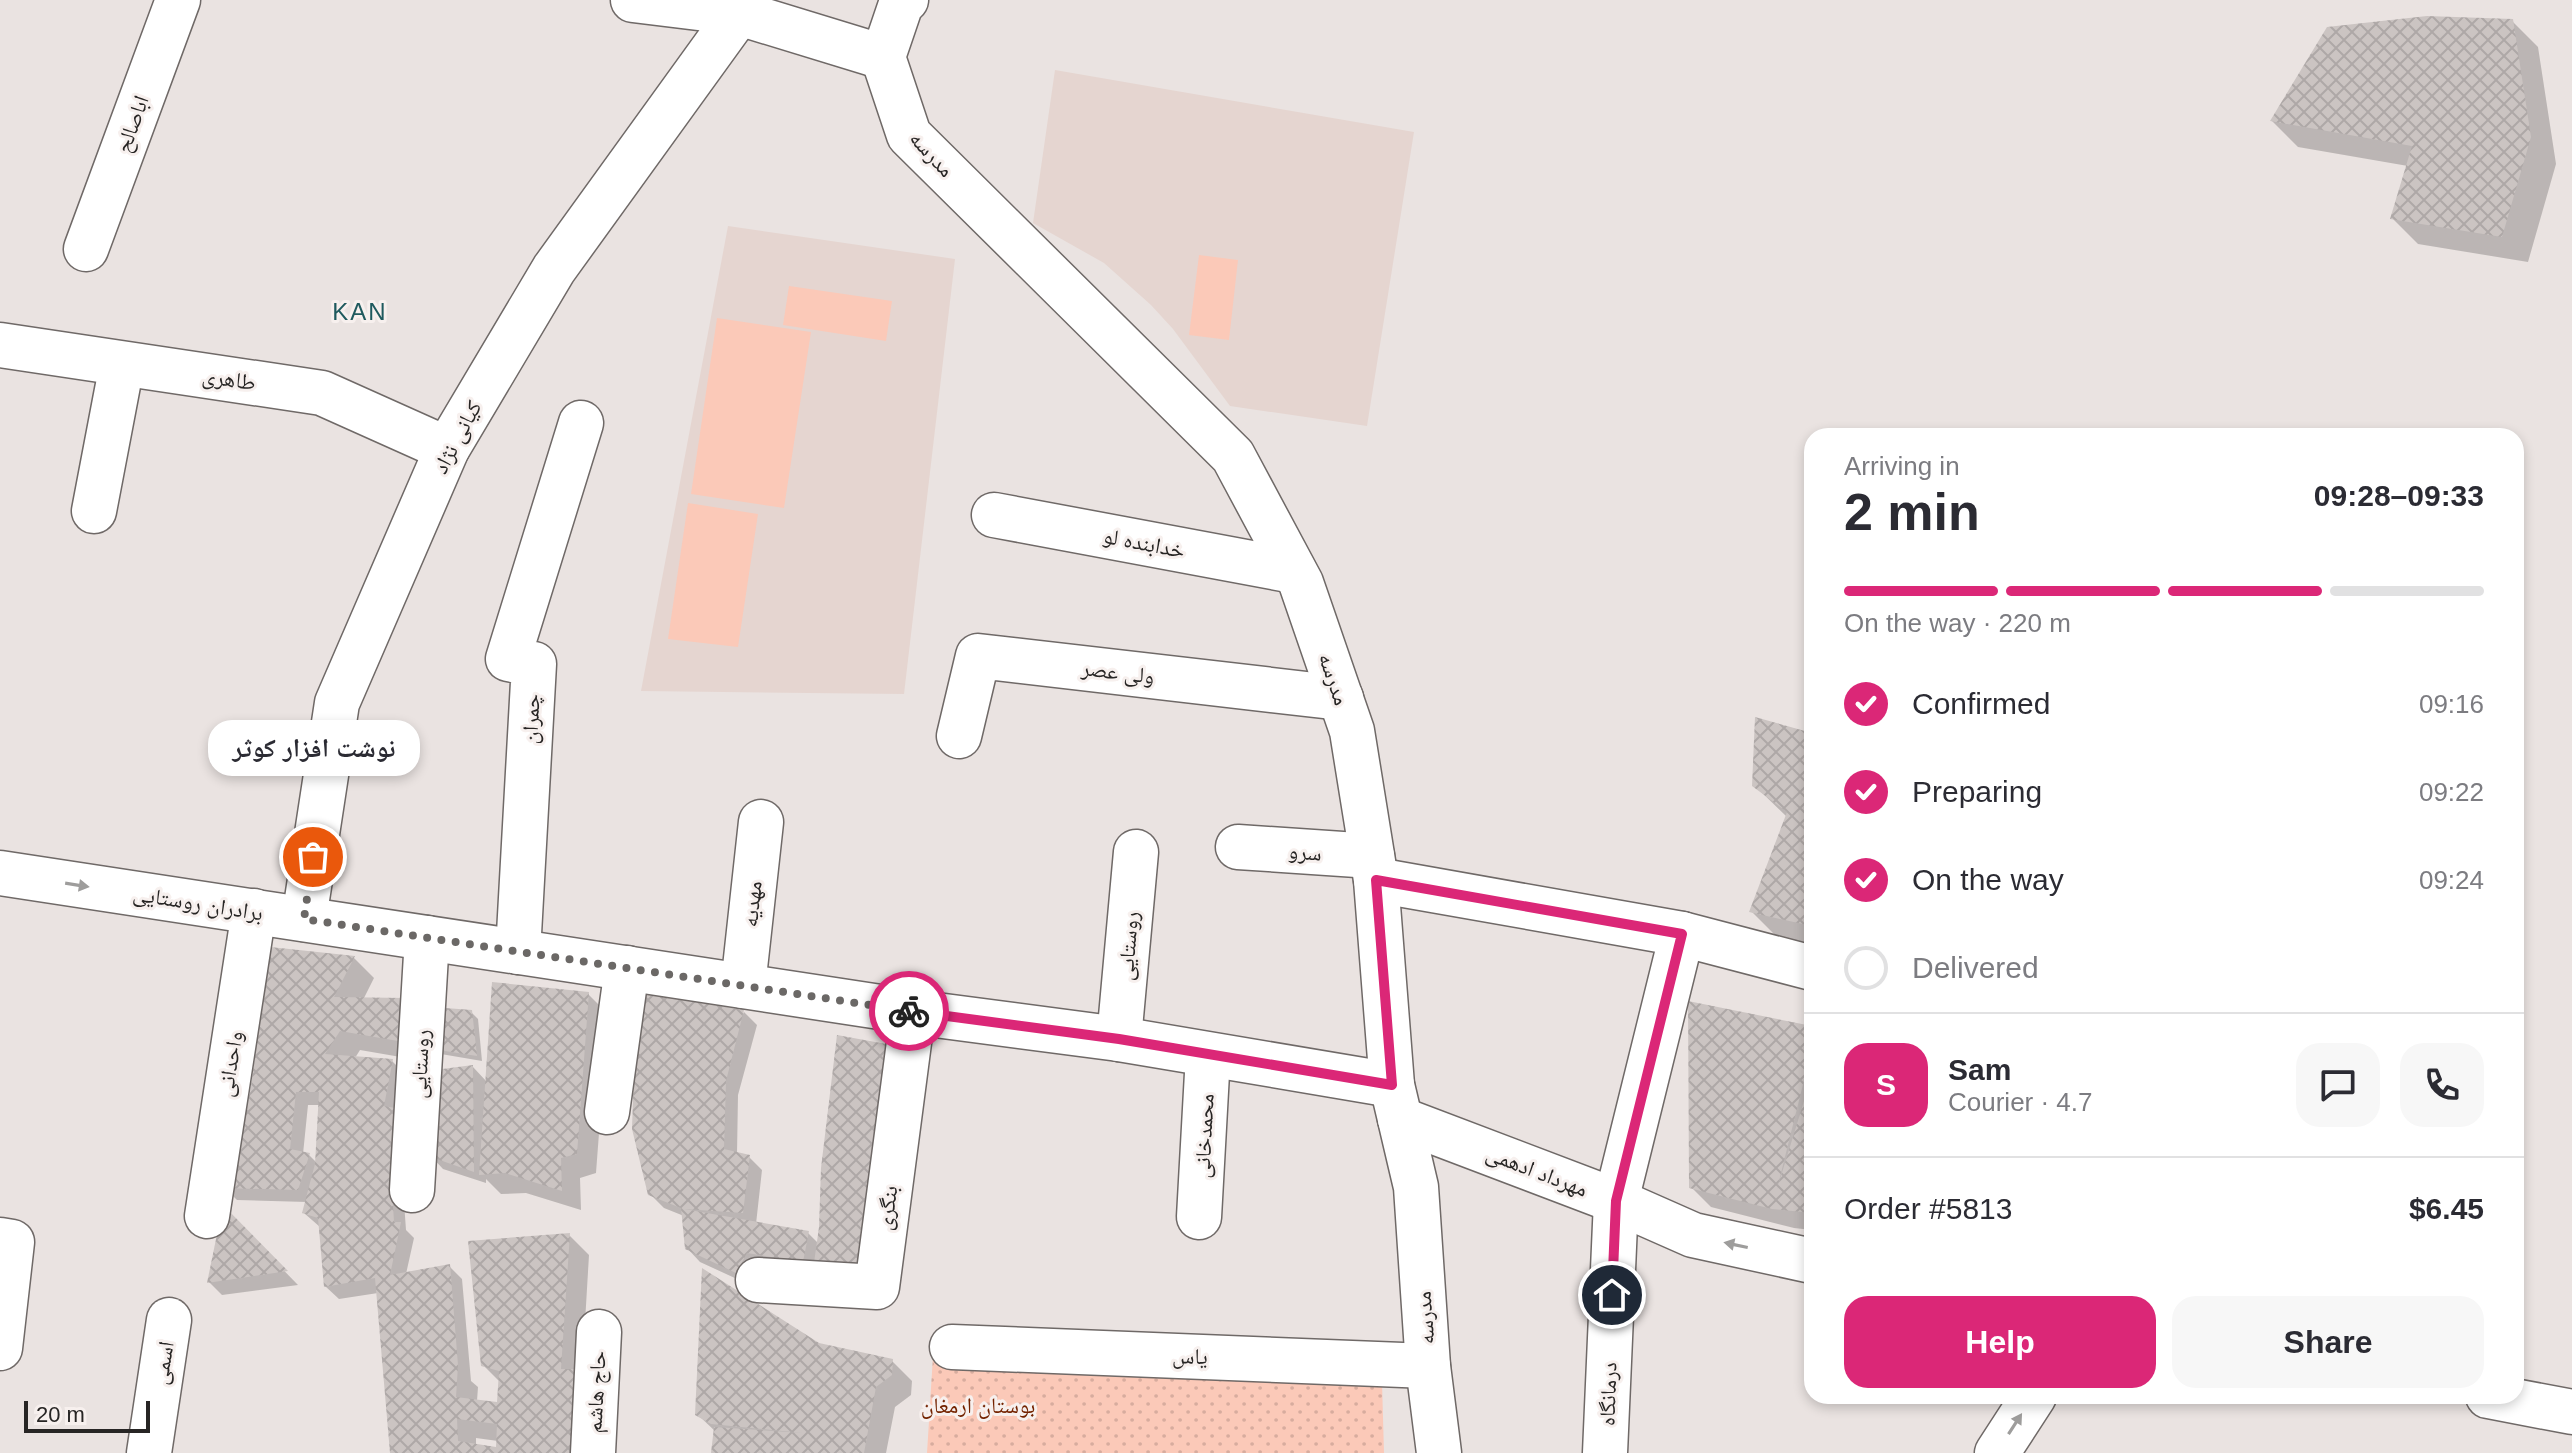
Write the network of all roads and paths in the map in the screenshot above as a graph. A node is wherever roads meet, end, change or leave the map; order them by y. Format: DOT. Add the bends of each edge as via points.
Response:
graph roads {
  1 [pos="178,0"];
  2 [pos="633,0"];
  3 [pos="903,2"];
  4 [pos="739,13"];
  5 [pos="883,57"];
  6 [pos="86,249"];
  7 [pos="0,345"];
  8 [pos="122,364"];
  9 [pos="581,423"];
  10 [pos="447,449"];
  11 [pos="94,511"];
  12 [pos="994,515"];
  13 [pos="1294,571"];
  14 [pos="1341,698"];
  15 [pos="959,736"];
  16 [pos="761,822"];
  17 [pos="1238,847"];
  18 [pos="1136,852"];
  19 [pos="1374,868"];
  20 [pos="0,873"];
  21 [pos="254,911"];
  22 [pos="304,919"];
  23 [pos="1682,934"];
  24 [pos="427,938"];
  25 [pos="518,952"];
  26 [pos="1804,966"];
  27 [pos="627,968"];
  28 [pos="743,986"];
  29 [pos="913,1012"];
  30 [pos="1119,1039"];
  31 [pos="1208,1055"];
  32 [pos="1396,1102"];
  33 [pos="607,1112"];
  34 [pos="412,1190"];
  35 [pos="1616,1201"];
  36 [pos="207,1216"];
  37 [pos="1199,1217"];
  38 [pos="0,1240"];
  39 [pos="1804,1259"];
  40 [pos="758,1280"];
  41 [pos="169,1320"];
  42 [pos="599,1332"];
  43 [pos="952,1347"];
  44 [pos="0,1348"];
  45 [pos="1428,1366"];
  46 [pos="2524,1403"];
  47 [pos="2029,1404"];
  48 [pos="2572,1412"];
  49 [pos="149,1453"];
  50 [pos="593,1453"];
  51 [pos="1439,1453"];
  52 [pos="1605,1453"];
  53 [pos="1997,1453"];
  1 -- 6 [label="street, اباصالح"];
  2 -- 4 [label="street"];
  3 -- 5 [label="street"];
  4 -- 5 [label="street"];
  4 -- 10 [label="street, کیانی نژاد" via="554,269"];
  5 -- 13 [label="street, مدرسه" via="909,135 1233,456"];
  7 -- 8 [label="street, طاهری"];
  8 -- 10 [label="street, طاهری" via="322,393"];
  8 -- 11 [label="street"];
  9 -- 25 [label="street, چمران" via="508,659 534,664"];
  10 -- 22 [label="street, کیانی نژاد" via="337,703"];
  12 -- 13 [label="street, خدابنده لو"];
  13 -- 14 [label="street, مدرسه"];
  14 -- 15 [label="street, ولی عصر" via="978,656"];
  14 -- 19 [label="street, مدرسه" via="1352,731"];
  16 -- 28 [label="street, مهدیه"];
  17 -- 19 [label="street, سرو"];
  18 -- 30 [label="street, روستایی"];
  19 -- 23 [label="street"];
  19 -- 32 [label="street, مدرسه"];
  20 -- 21 [label="street, برادران روستایی, one-way"];
  21 -- 22 [label="street, برادران روستایی"];
  21 -- 36 [label="street, واحدانی"];
  22 -- 24 [label="street, برادران روستایی"];
  23 -- 26 [label="street"];
  23 -- 35 [label="street, درمانگاه"];
  24 -- 25 [label="street, برادران روستایی"];
  24 -- 34 [label="street, روستایی"];
  25 -- 27 [label="street, برادران روستایی"];
  27 -- 28 [label="street, برادران روستایی"];
  27 -- 33 [label="street"];
  28 -- 29 [label="street, برادران روستایی"];
  29 -- 30 [label="street, برادران روستایی"];
  29 -- 40 [label="street, بنگری" via="877,1287"];
  30 -- 31 [label="street, برادران روستایی"];
  31 -- 32 [label="street, برادران روستایی"];
  31 -- 37 [label="street, محمدخانی"];
  32 -- 35 [label="street, مهرداد ادهمی"];
  32 -- 45 [label="street, مدرسه" via="1416,1187"];
  39 -- 35 [label="street, مهرداد ادهمی, one-way" via="1693,1235"];
  35 -- 52 [label="street, درمانگاه"];
  38 -- 44 [label="street" via="12,1242"];
  41 -- 49 [label="street, اسمی"];
  42 -- 50 [label="street, حاج هاشم"];
  43 -- 45 [label="street, یاس"];
  45 -- 51 [label="street, مدرسه"];
  46 -- 48 [label="street"];
  53 -- 47 [label="street, one-way"];
}
